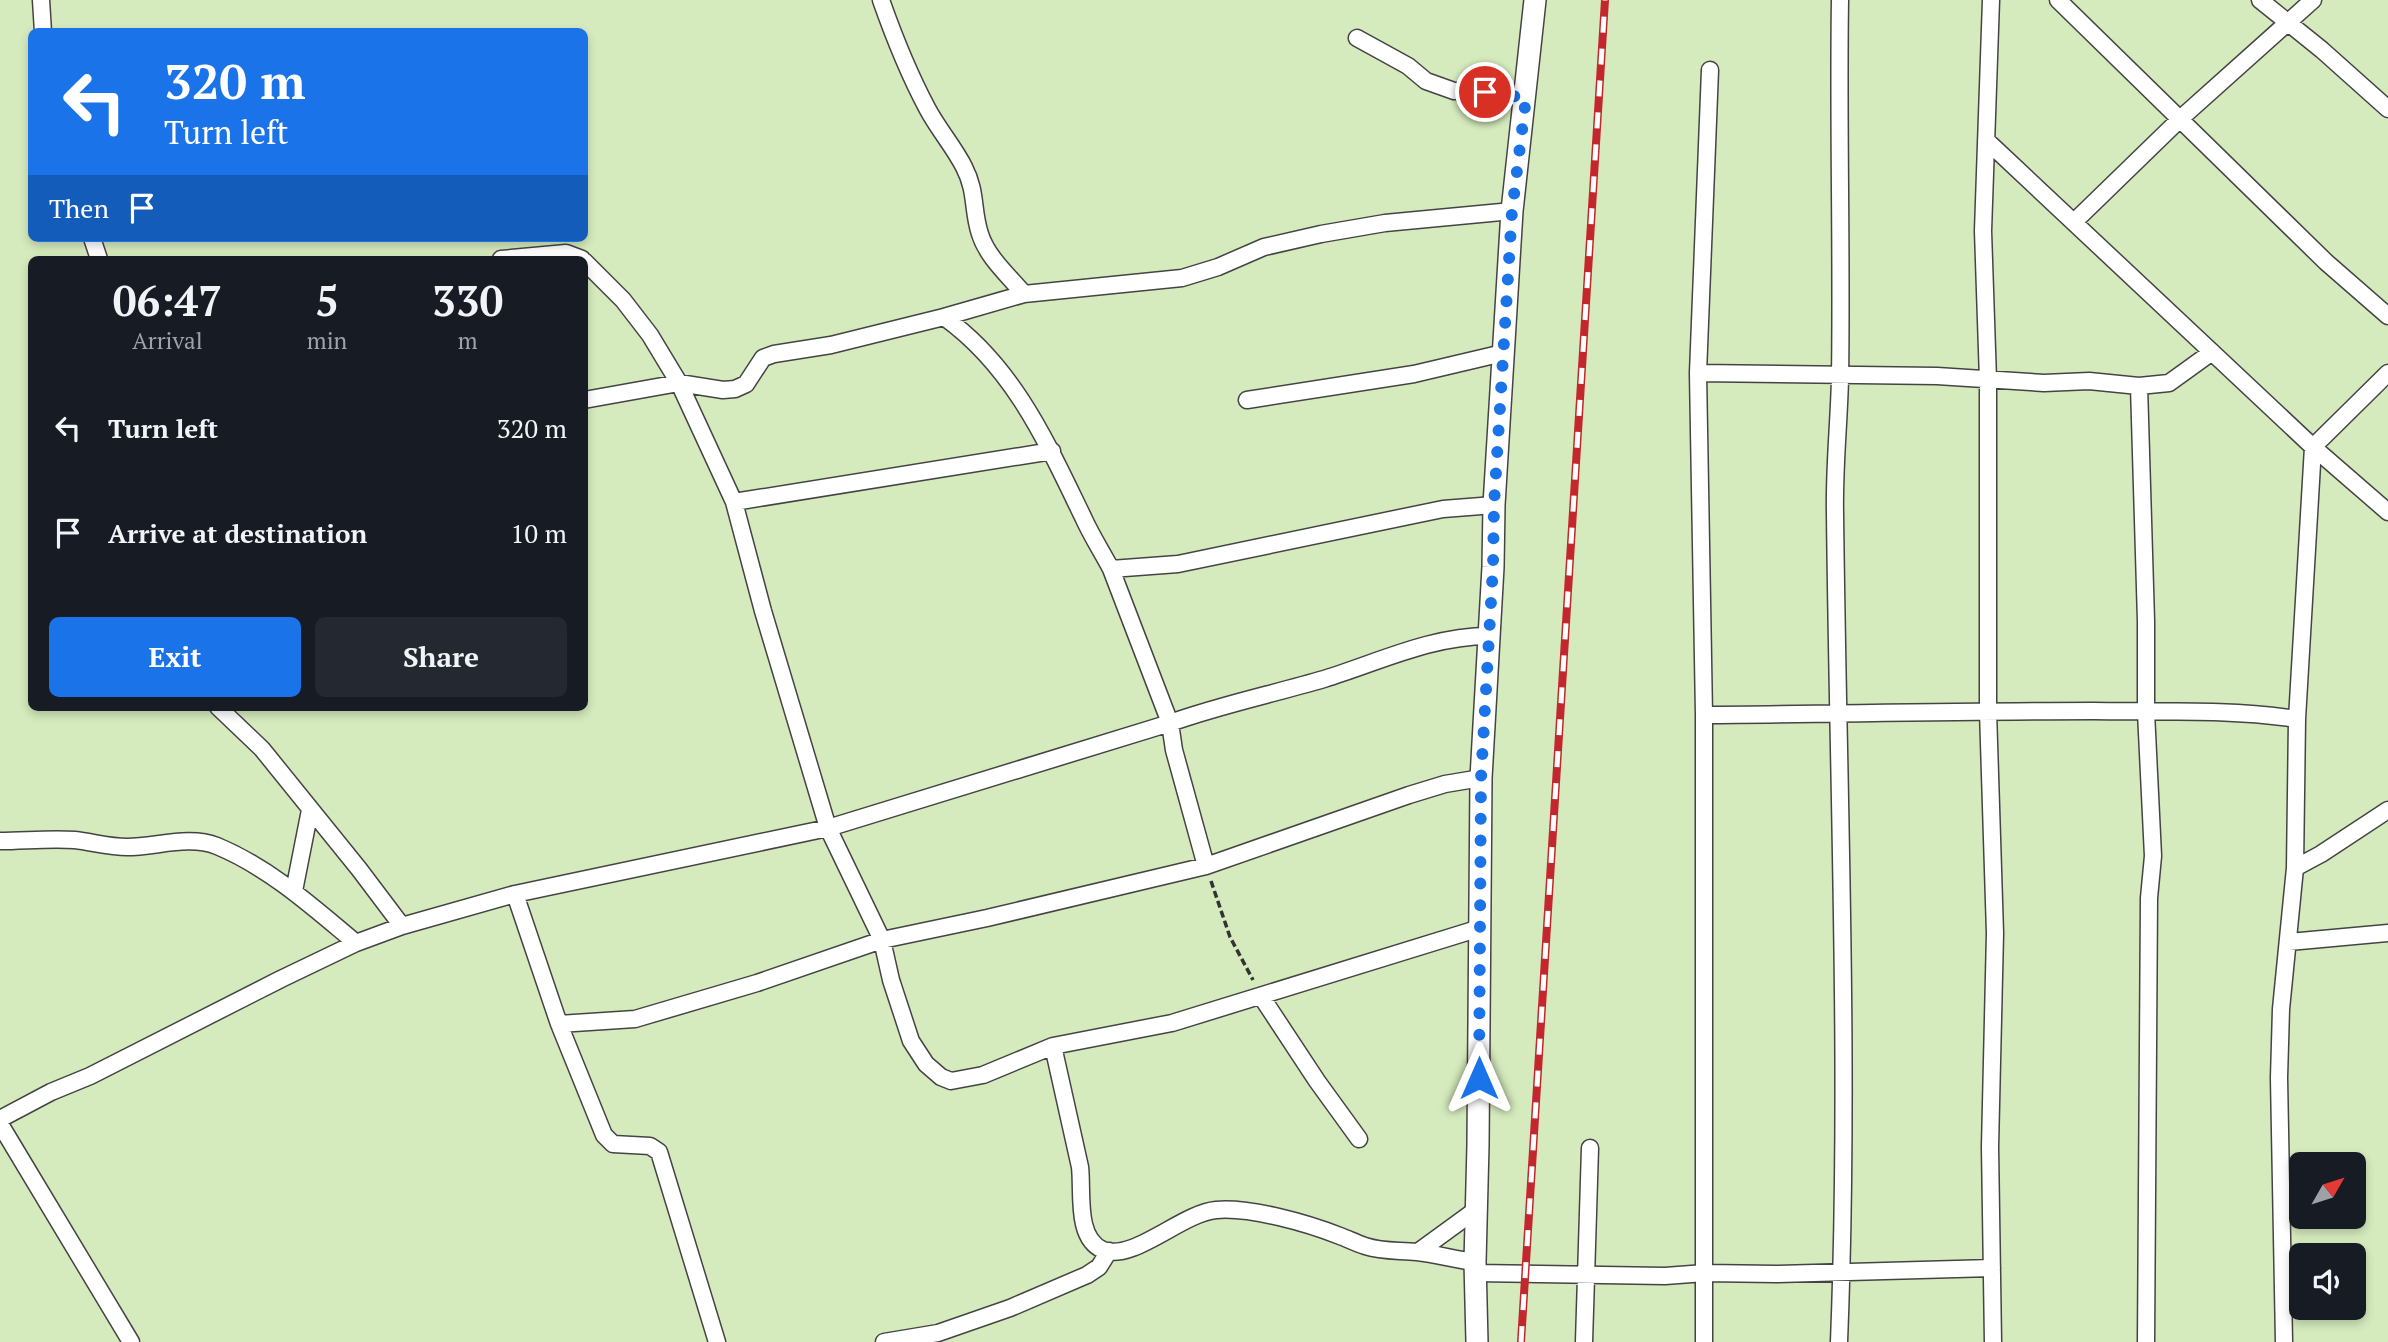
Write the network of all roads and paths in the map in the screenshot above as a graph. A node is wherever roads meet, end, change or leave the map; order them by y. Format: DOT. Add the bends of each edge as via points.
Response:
graph roads {
  1 [pos="41,0"];
  2 [pos="881,0"];
  3 [pos="1535,0"];
  4 [pos="1840,0"];
  5 [pos="1991,0"];
  6 [pos="2058,0"];
  7 [pos="2260,0"];
  8 [pos="2313,0"];
  9 [pos="2287,22"];
  10 [pos="43,28"];
  11 [pos="1357,38"];
  12 [pos="1710,70"];
  13 [pos="1526,98"];
  14 [pos="2388,109"];
  15 [pos="2180,119"];
  16 [pos="1986,140"];
  17 [pos="1512,211"];
  18 [pos="2075,221"];
  19 [pos="534,256"];
  20 [pos="573,256"];
  21 [pos="588,265"];
  22 [pos="1024,294"];
  23 [pos="2388,316"];
  24 [pos="944,317"];
  25 [pos="2212,352"];
  26 [pos="1503,353"];
  27 [pos="1698,373"];
  28 [pos="2388,373"];
  29 [pos="1840,376"];
  30 [pos="1988,380"];
  31 [pos="679,383"];
  32 [pos="2139,386"];
  33 [pos="588,399"];
  34 [pos="1247,400"];
  35 [pos="2313,447"];
  36 [pos="1052,451"];
  37 [pos="734,502"];
  38 [pos="1494,505"];
  39 [pos="2388,512"];
  40 [pos="1111,569"];
  41 [pos="1489,636"];
  42 [pos="222,711"];
  43 [pos="1988,711"];
  44 [pos="2146,712"];
  45 [pos="1840,714"];
  46 [pos="1704,715"];
  47 [pos="2297,719"];
  48 [pos="1170,723"];
  49 [pos="1481,778"];
  50 [pos="310,810"];
  51 [pos="2388,810"];
  52 [pos="828,828"];
  53 [pos="0,841"];
  54 [pos="1206,866"];
  55 [pos="2295,867"];
  56 [pos="294,891"];
  57 [pos="515,894"];
  58 [pos="402,926"];
  59 [pos="1479,928"];
  60 [pos="2388,933"];
  61 [pos="882,940"];
  62 [pos="2289,942"];
  63 [pos="356,943"];
  64 [pos="1261,996"];
  65 [pos="559,1024"];
  66 [pos="1053,1046"];
  67 [pos="0,1121"];
  68 [pos="1359,1139"];
  69 [pos="1590,1148"];
  70 [pos="1477,1209"];
  71 [pos="1109,1251"];
  72 [pos="1418,1252"];
  73 [pos="1475,1268"];
  74 [pos="1992,1268"];
  75 [pos="1842,1272"];
  76 [pos="1705,1273"];
  77 [pos="1585,1275"];
  78 [pos="131,1342"];
  79 [pos="717,1342"];
  80 [pos="884,1342"];
  81 [pos="1477,1342"];
  82 [pos="1584,1342"];
  83 [pos="1704,1342"];
  84 [pos="1839,1342"];
  85 [pos="1993,1342"];
  86 [pos="2146,1342"];
  87 [pos="2284,1342"];
  1 -- 10 [label="street"];
  2 -- 22 [label="street" via="928,110 970,180 981,238"];
  3 -- 13 [label="street"];
  4 -- 29 [label="street"];
  5 -- 16 [label="street"];
  6 -- 15 [label="street"];
  7 -- 9 [label="street"];
  8 -- 9 [label="street"];
  9 -- 14 [label="street"];
  9 -- 15 [label="street"];
  11 -- 13 [label="street" via="1426,81 1454,91"];
  12 -- 27 [label="street"];
  13 -- 17 [label="street"];
  15 -- 18 [label="street"];
  15 -- 23 [label="street"];
  16 -- 18 [label="street"];
  16 -- 30 [label="street" via="1983,231"];
  17 -- 22 [label="street" via="1321,234 1264,247 1182,278"];
  17 -- 26 [label="street"];
  18 -- 25 [label="street"];
  19 -- 20 [label="street"];
  21 -- 31 [label="street" via="650,335"];
  22 -- 24 [label="street"];
  24 -- 31 [label="street" via="774,354 763,358 746,384 735,389"];
  24 -- 36 [label="street" via="1025,402"];
  25 -- 32 [label="street" via="2169,383"];
  25 -- 35 [label="street"];
  26 -- 34 [label="street" via="1414,374"];
  26 -- 38 [label="street"];
  27 -- 29 [label="street"];
  27 -- 46 [label="street"];
  28 -- 35 [label="street"];
  29 -- 30 [label="street"];
  29 -- 45 [label="street" via="1835,509"];
  30 -- 32 [label="street"];
  30 -- 43 [label="street"];
  31 -- 33 [label="street"];
  31 -- 37 [label="street"];
  32 -- 44 [label="street"];
  35 -- 39 [label="street"];
  35 -- 47 [label="street"];
  36 -- 37 [label="street"];
  36 -- 40 [label="street"];
  37 -- 52 [label="street"];
  38 -- 40 [label="street" via="1443,509 1178,564"];
  38 -- 41 [label="street"];
  40 -- 48 [label="street"];
  41 -- 48 [label="street" via="1432,643"];
  41 -- 49 [label="street"];
  42 -- 50 [label="street" via="262,749"];
  43 -- 44 [label="street"];
  43 -- 45 [label="street"];
  43 -- 74 [label="street" via="1995,933"];
  44 -- 47 [label="street" via="2259,713"];
  44 -- 86 [label="street" via="2153,856"];
  45 -- 46 [label="street"];
  45 -- 75 [label="street"];
  46 -- 76 [label="street"];
  47 -- 55 [label="street"];
  48 -- 52 [label="street"];
  48 -- 54 [label="street"];
  49 -- 54 [label="street" via="1409,795"];
  49 -- 59 [label="street"];
  50 -- 56 [label="street"];
  50 -- 58 [label="street"];
  51 -- 55 [label="street"];
  52 -- 57 [label="street"];
  52 -- 61 [label="street"];
  53 -- 56 [label="street" via="72,840 124,848 184,841 215,845"];
  54 -- 61 [label="street"];
  54 -- 64 [label="path" via="1230,937"];
  55 -- 62 [label="street"];
  56 -- 63 [label="street"];
  57 -- 58 [label="street"];
  57 -- 65 [label="street"];
  58 -- 63 [label="street"];
  59 -- 64 [label="street"];
  59 -- 70 [label="street"];
  60 -- 62 [label="street"];
  61 -- 65 [label="street" via="635,1019"];
  61 -- 66 [label="street" via="911,1041 926,1064 942,1077 951,1081 983,1075"];
  62 -- 87 [label="street" via="2279,1078"];
  63 -- 67 [label="street"];
  64 -- 66 [label="street" via="1172,1023"];
  64 -- 68 [label="street"];
  65 -- 79 [label="street" via="604,1135 613,1144 650,1146 659,1152"];
  66 -- 71 [label="street" via="1080,1167 1081,1207 1088,1237"];
  67 -- 78 [label="street"];
  69 -- 77 [label="street"];
  70 -- 72 [label="street"];
  70 -- 73 [label="street"];
  71 -- 72 [label="street" via="1122,1252 1196,1214 1233,1209 1259,1212 1385,1251"];
  71 -- 80 [label="street" via="1087,1275 1010,1308 938,1333"];
  72 -- 73 [label="street"];
  73 -- 77 [label="street"];
  73 -- 81 [label="street"];
  74 -- 75 [label="street"];
  74 -- 85 [label="street"];
  75 -- 76 [label="street"];
  75 -- 84 [label="street"];
  76 -- 77 [label="street"];
  76 -- 83 [label="street"];
  77 -- 82 [label="street"];
}
